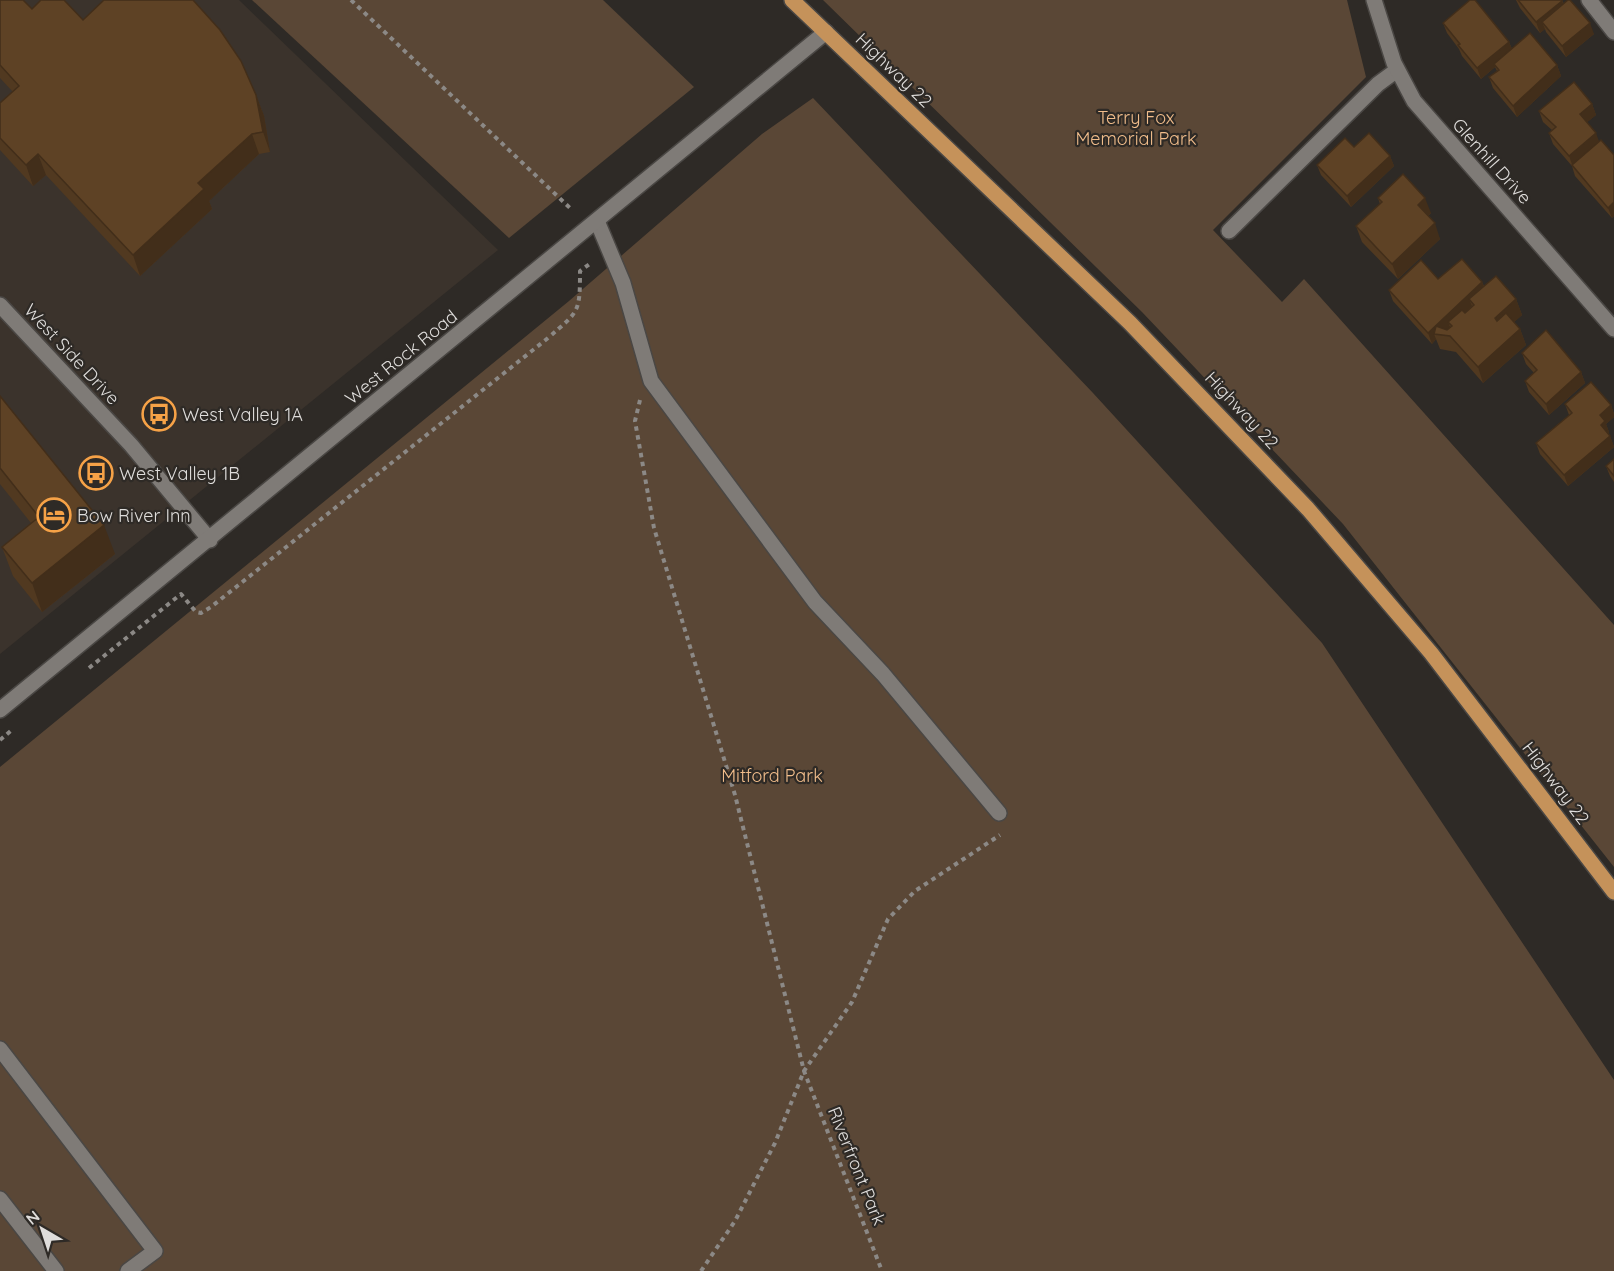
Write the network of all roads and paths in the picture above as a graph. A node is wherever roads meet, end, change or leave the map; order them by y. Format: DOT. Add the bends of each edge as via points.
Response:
graph roads {
  1 [pos="351,0"];
  2 [pos="792,0"];
  3 [pos="1374,0"];
  4 [pos="1589,0"];
  5 [pos="826,32"];
  6 [pos="1614,32"];
  7 [pos="1397,70"];
  8 [pos="571,209"];
  9 [pos="597,221"];
  10 [pos="1229,231"];
  11 [pos="580,272"];
  12 [pos="0,305"];
  13 [pos="1614,329"];
  14 [pos="651,381"];
  15 [pos="210,540"];
  16 [pos="181,594"];
  17 [pos="0,710"];
  18 [pos="999,813"];
  19 [pos="1614,891"];
  20 [pos="0,1049"];
  21 [pos="804,1071"];
  22 [pos="0,1199"];
  23 [pos="56,1271"];
  24 [pos="128,1271"];
  25 [pos="701,1271"];
  26 [pos="882,1271"];
  1 -- 8 [label="path"];
  2 -- 5 [label="main road, Highway 22"];
  3 -- 7 [label="street, Glenhill Drive"];
  4 -- 6 [label="street"];
  5 -- 9 [label="street, West Rock Road"];
  5 -- 19 [label="main road, Highway 22" via="1137,331 1308,509 1431,653"];
  7 -- 10 [label="street" via="1378,84"];
  7 -- 13 [label="street, Glenhill Drive" via="1426,117"];
  9 -- 14 [label="street" via="623,283"];
  9 -- 15 [label="street, West Rock Road"];
  11 -- 16 [label="path" via="580,305 576,314 548,338 201,614"];
  12 -- 15 [label="street, West Side Drive" via="131,445"];
  14 -- 18 [label="street" via="816,602 883,674"];
  14 -- 21 [label="path, Riverfront Park" via="640,400 635,421 654,528 735,795"];
  15 -- 17 [label="street, West Rock Road"];
  18 -- 21 [label="path" via="1006,828 1001,834 915,891 888,919 852,1002"];
  20 -- 24 [label="street" via="154,1251"];
  21 -- 25 [label="path" via="775,1143 735,1221"];
  21 -- 26 [label="path, Riverfront Park"];
  22 -- 23 [label="street"];
}
